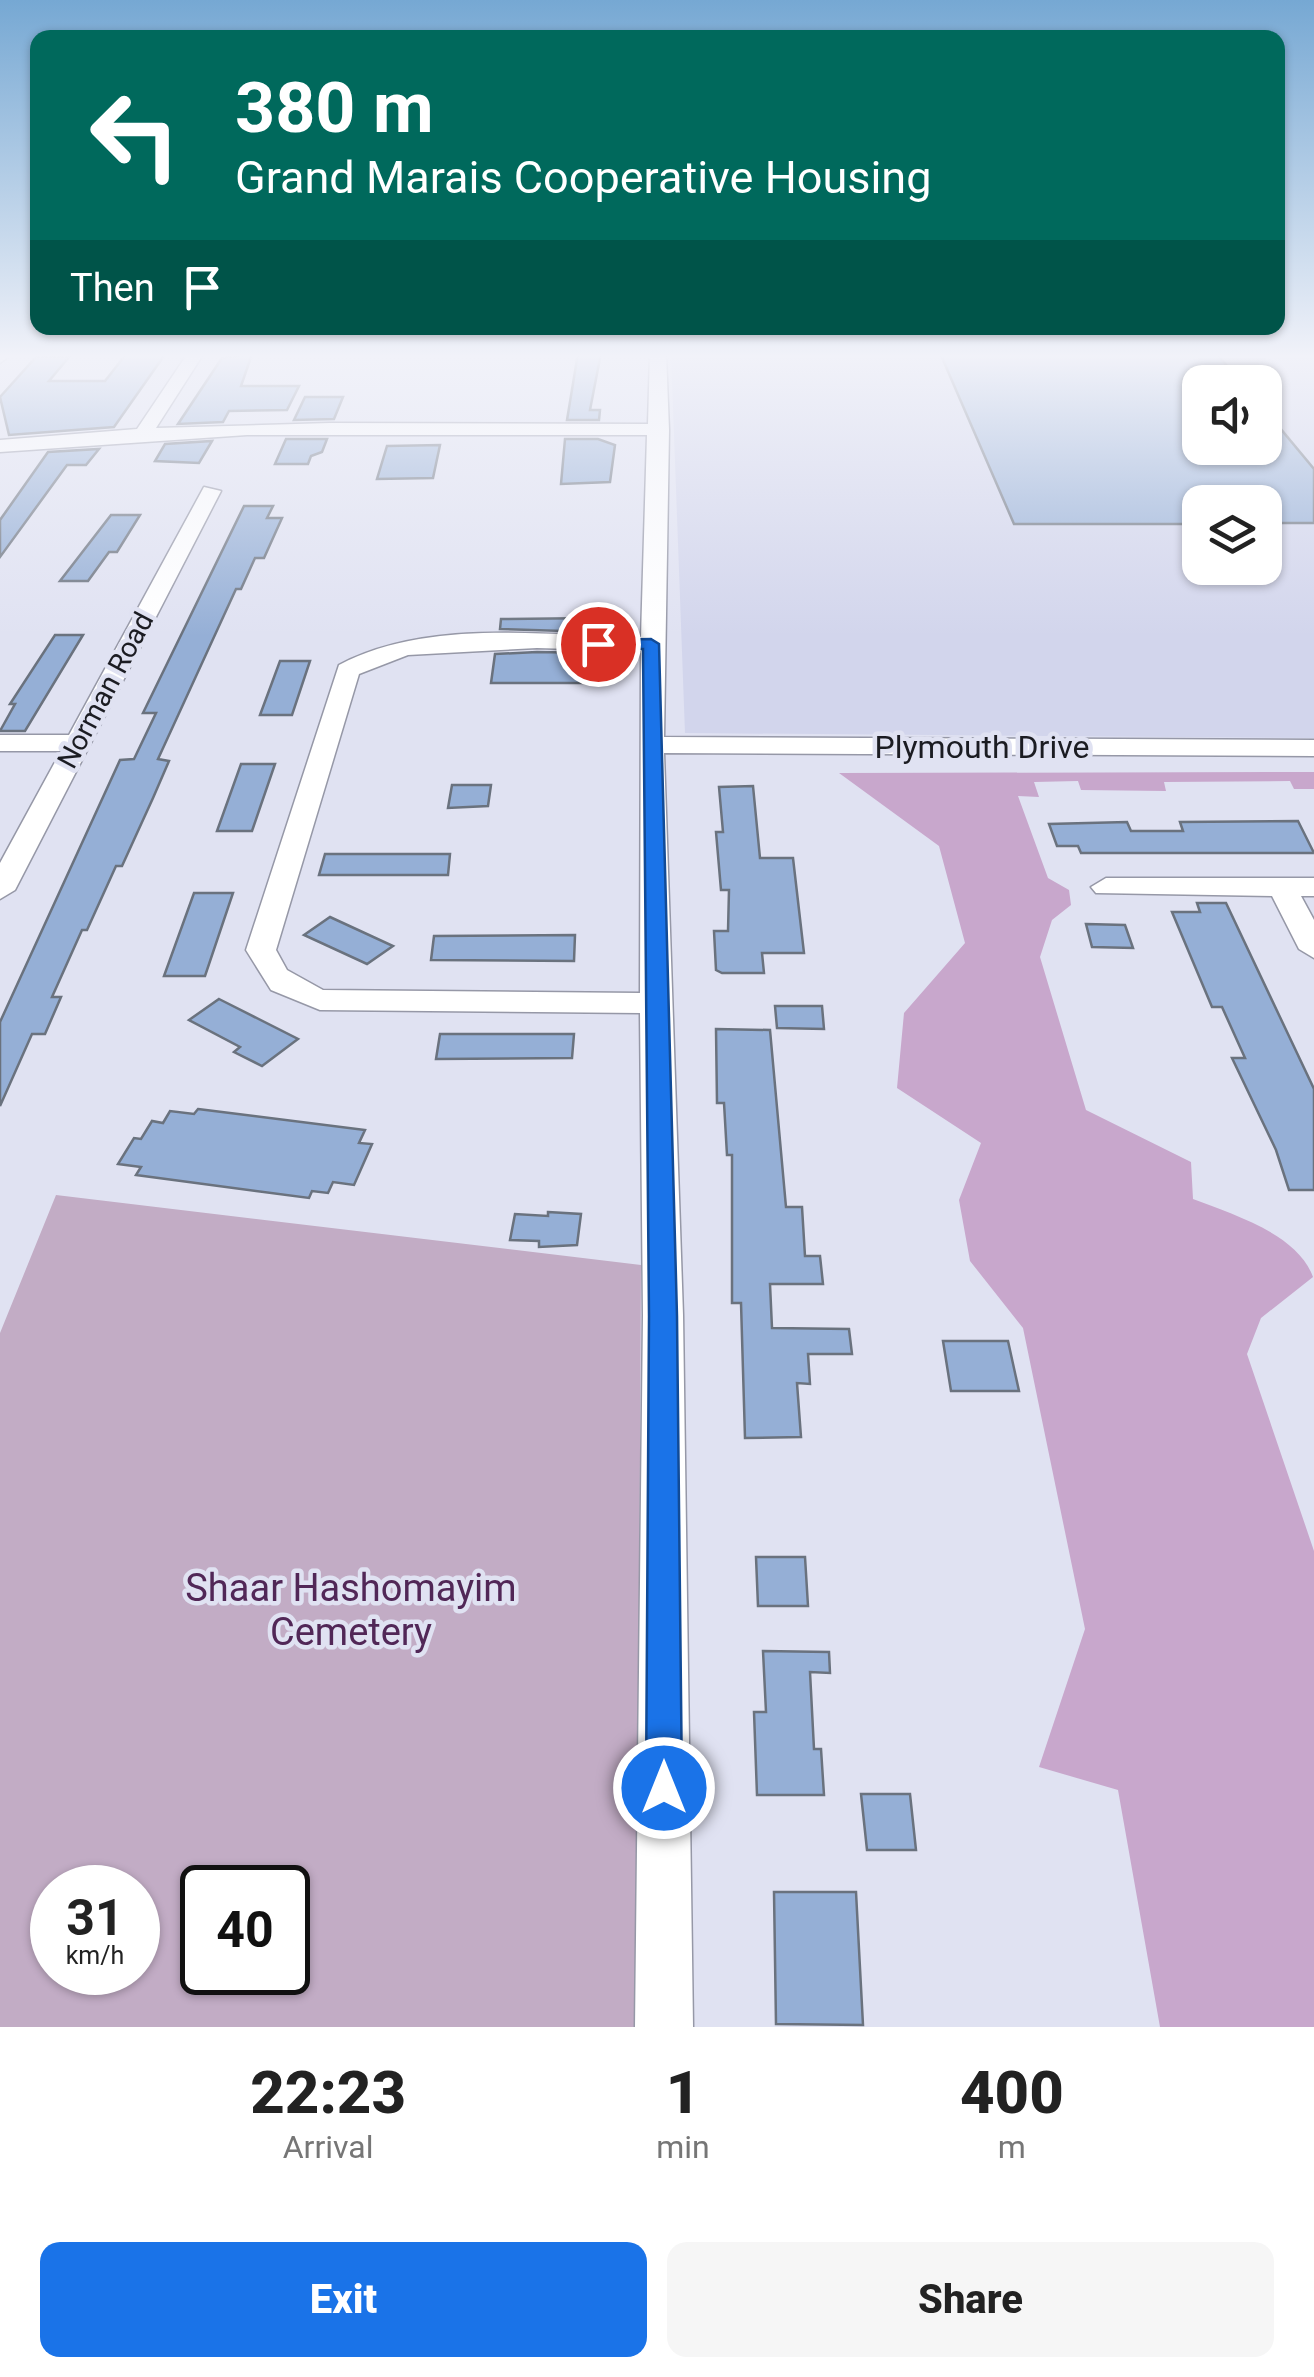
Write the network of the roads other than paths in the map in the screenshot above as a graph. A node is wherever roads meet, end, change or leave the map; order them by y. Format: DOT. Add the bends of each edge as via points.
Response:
graph roads {
  1 [pos="659,448"];
  2 [pos="211,491"];
  3 [pos="651,644"];
  4 [pos="0,743"];
  5 [pos="78,743"];
  6 [pos="651,746"];
  7 [pos="1314,748"];
  8 [pos="1106,887"];
  9 [pos="1282,887"];
  10 [pos="1314,887"];
  11 [pos="0,890"];
  12 [pos="1314,948"];
  13 [pos="656,1003"];
  14 [pos="664,2027"];
  1 -- 3 [label="street"];
  2 -- 5 [label="street, Norman Road"];
  3 -- 6 [label="street"];
  3 -- 13 [label="street" via="418,645 362,659 348,670 261,950 268,971 289,989 320,1000"];
  4 -- 5 [label="street"];
  5 -- 11 [label="street, Norman Road"];
  6 -- 7 [label="street, Plymouth Drive"];
  6 -- 13 [label="street"];
  8 -- 9 [label="street"];
  9 -- 10 [label="street"];
  9 -- 12 [label="street"];
  13 -- 14 [label="street"];
}
